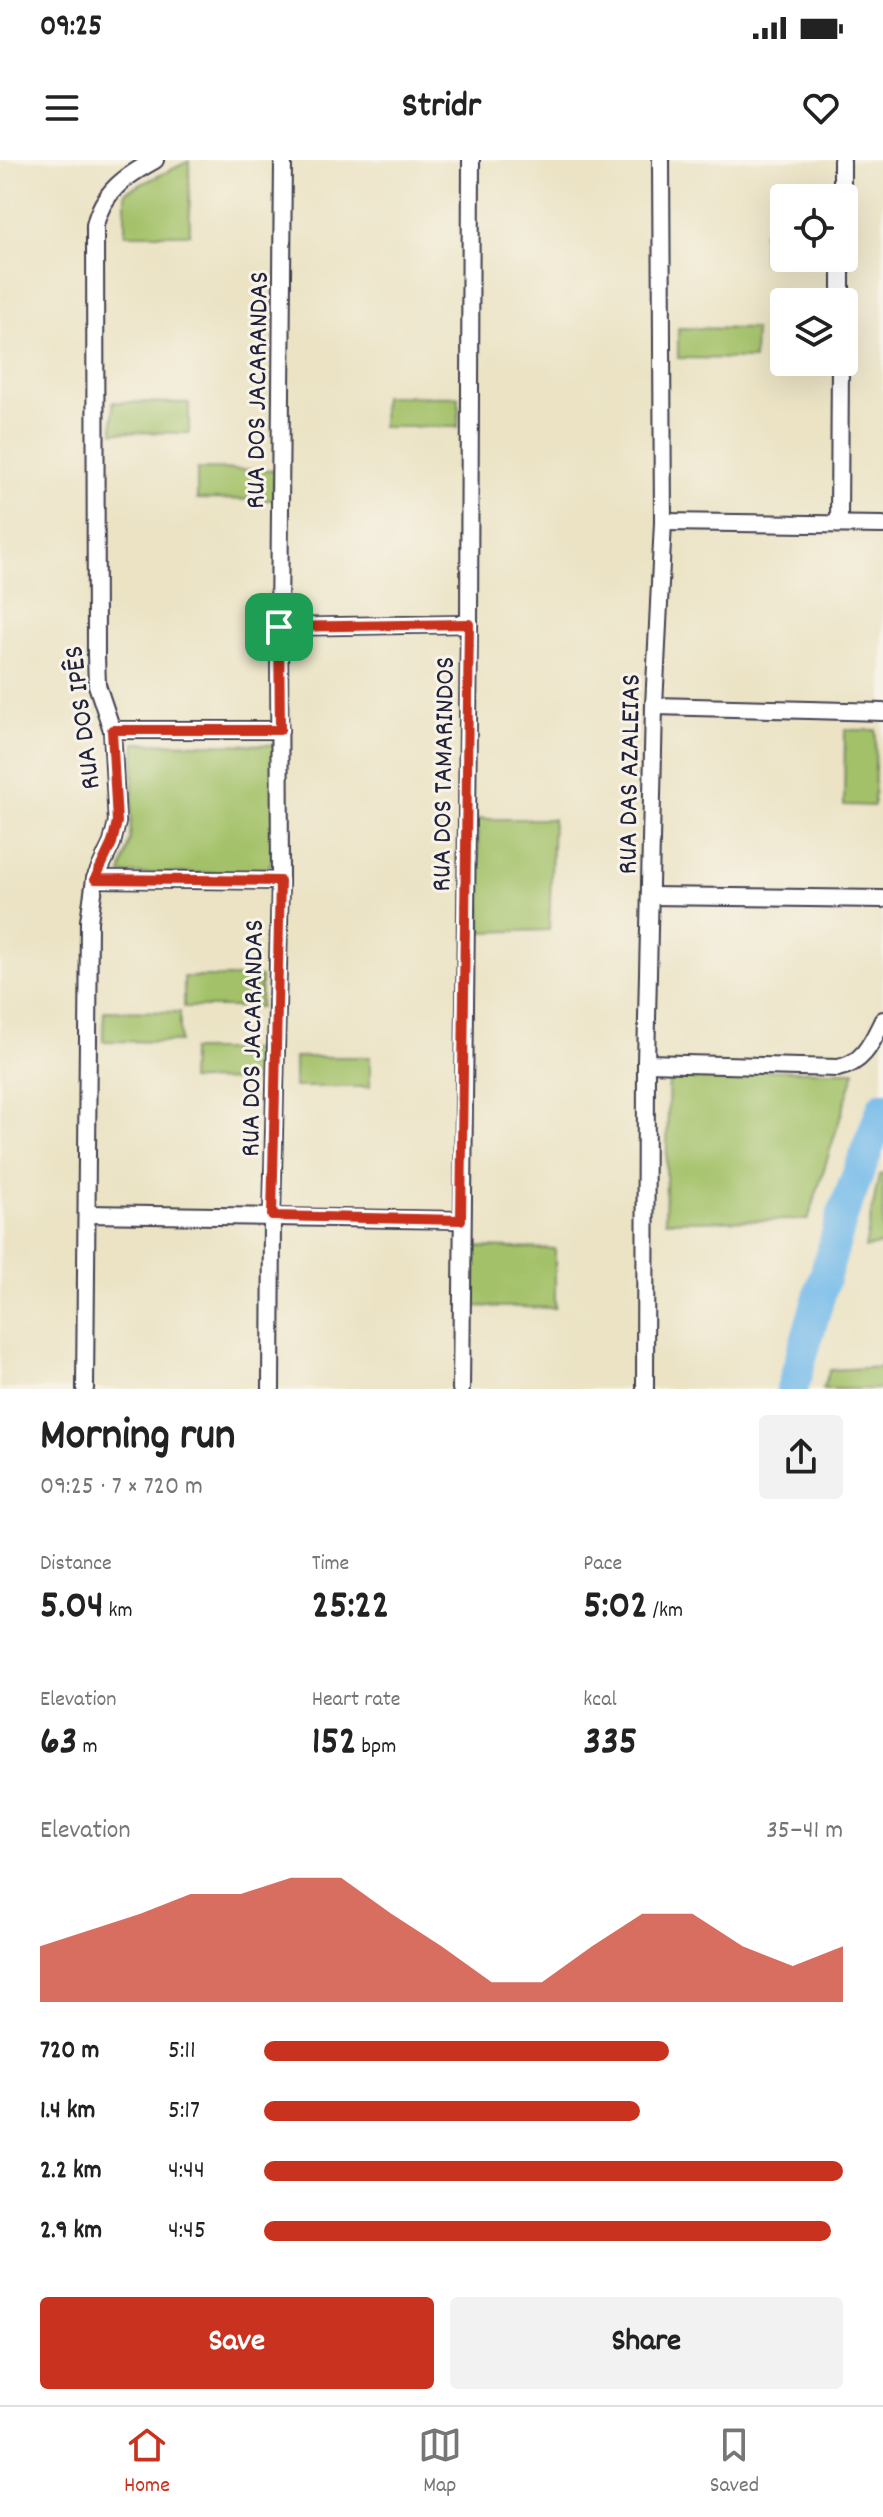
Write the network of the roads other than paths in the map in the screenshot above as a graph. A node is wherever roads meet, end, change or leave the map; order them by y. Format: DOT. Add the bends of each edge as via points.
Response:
graph roads {
  1 [pos="155,160"];
  2 [pos="283,160"];
  3 [pos="471,160"];
  4 [pos="661,160"];
  5 [pos="842,160"];
  6 [pos="842,184"];
  7 [pos="840,376"];
  8 [pos="663,522"];
  9 [pos="839,523"];
  10 [pos="883,525"];
  11 [pos="469,624"];
  12 [pos="279,627"];
  13 [pos="654,706"];
  14 [pos="883,712"];
  15 [pos="112,730"];
  16 [pos="280,730"];
  17 [pos="95,879"];
  18 [pos="280,881"];
  19 [pos="650,896"];
  20 [pos="883,899"];
  21 [pos="883,1020"];
  22 [pos="646,1063"];
  23 [pos="87,1214"];
  24 [pos="272,1216"];
  25 [pos="461,1220"];
  26 [pos="85,1389"];
  27 [pos="271,1389"];
  28 [pos="461,1389"];
  29 [pos="645,1389"];
  1 -- 15 [label="street, RUA DOS IPÊS" via="118,183 95,225 96,656 97,685"];
  2 -- 12 [label="street, RUA DOS JACARANDAS"];
  3 -- 11 [label="street, RUA DOS TAMARINDOS"];
  4 -- 8 [label="street, RUA DAS AZALEIAS"];
  5 -- 6 [label="street"];
  7 -- 9 [label="street"];
  8 -- 9 [label="street"];
  8 -- 13 [label="street, RUA DAS AZALEIAS"];
  9 -- 10 [label="street"];
  11 -- 12 [label="street"];
  11 -- 25 [label="street, RUA DOS TAMARINDOS"];
  12 -- 16 [label="street, RUA DOS JACARANDAS"];
  13 -- 14 [label="street"];
  13 -- 19 [label="street, RUA DAS AZALEIAS"];
  15 -- 16 [label="street"];
  15 -- 17 [label="street, RUA DOS IPÊS" via="117,822"];
  16 -- 18 [label="street, RUA DOS JACARANDAS"];
  17 -- 18 [label="street"];
  17 -- 23 [label="street, RUA DOS IPÊS" via="88,953"];
  18 -- 24 [label="street, RUA DOS JACARANDAS"];
  19 -- 20 [label="street"];
  19 -- 22 [label="street, RUA DAS AZALEIAS"];
  21 -- 22 [label="street" via="862,1058 838,1068"];
  22 -- 29 [label="street, RUA DAS AZALEIAS"];
  23 -- 24 [label="street"];
  23 -- 26 [label="street, RUA DOS IPÊS"];
  24 -- 25 [label="street"];
  24 -- 27 [label="street, RUA DOS JACARANDAS"];
  25 -- 28 [label="street, RUA DOS TAMARINDOS"];
}
